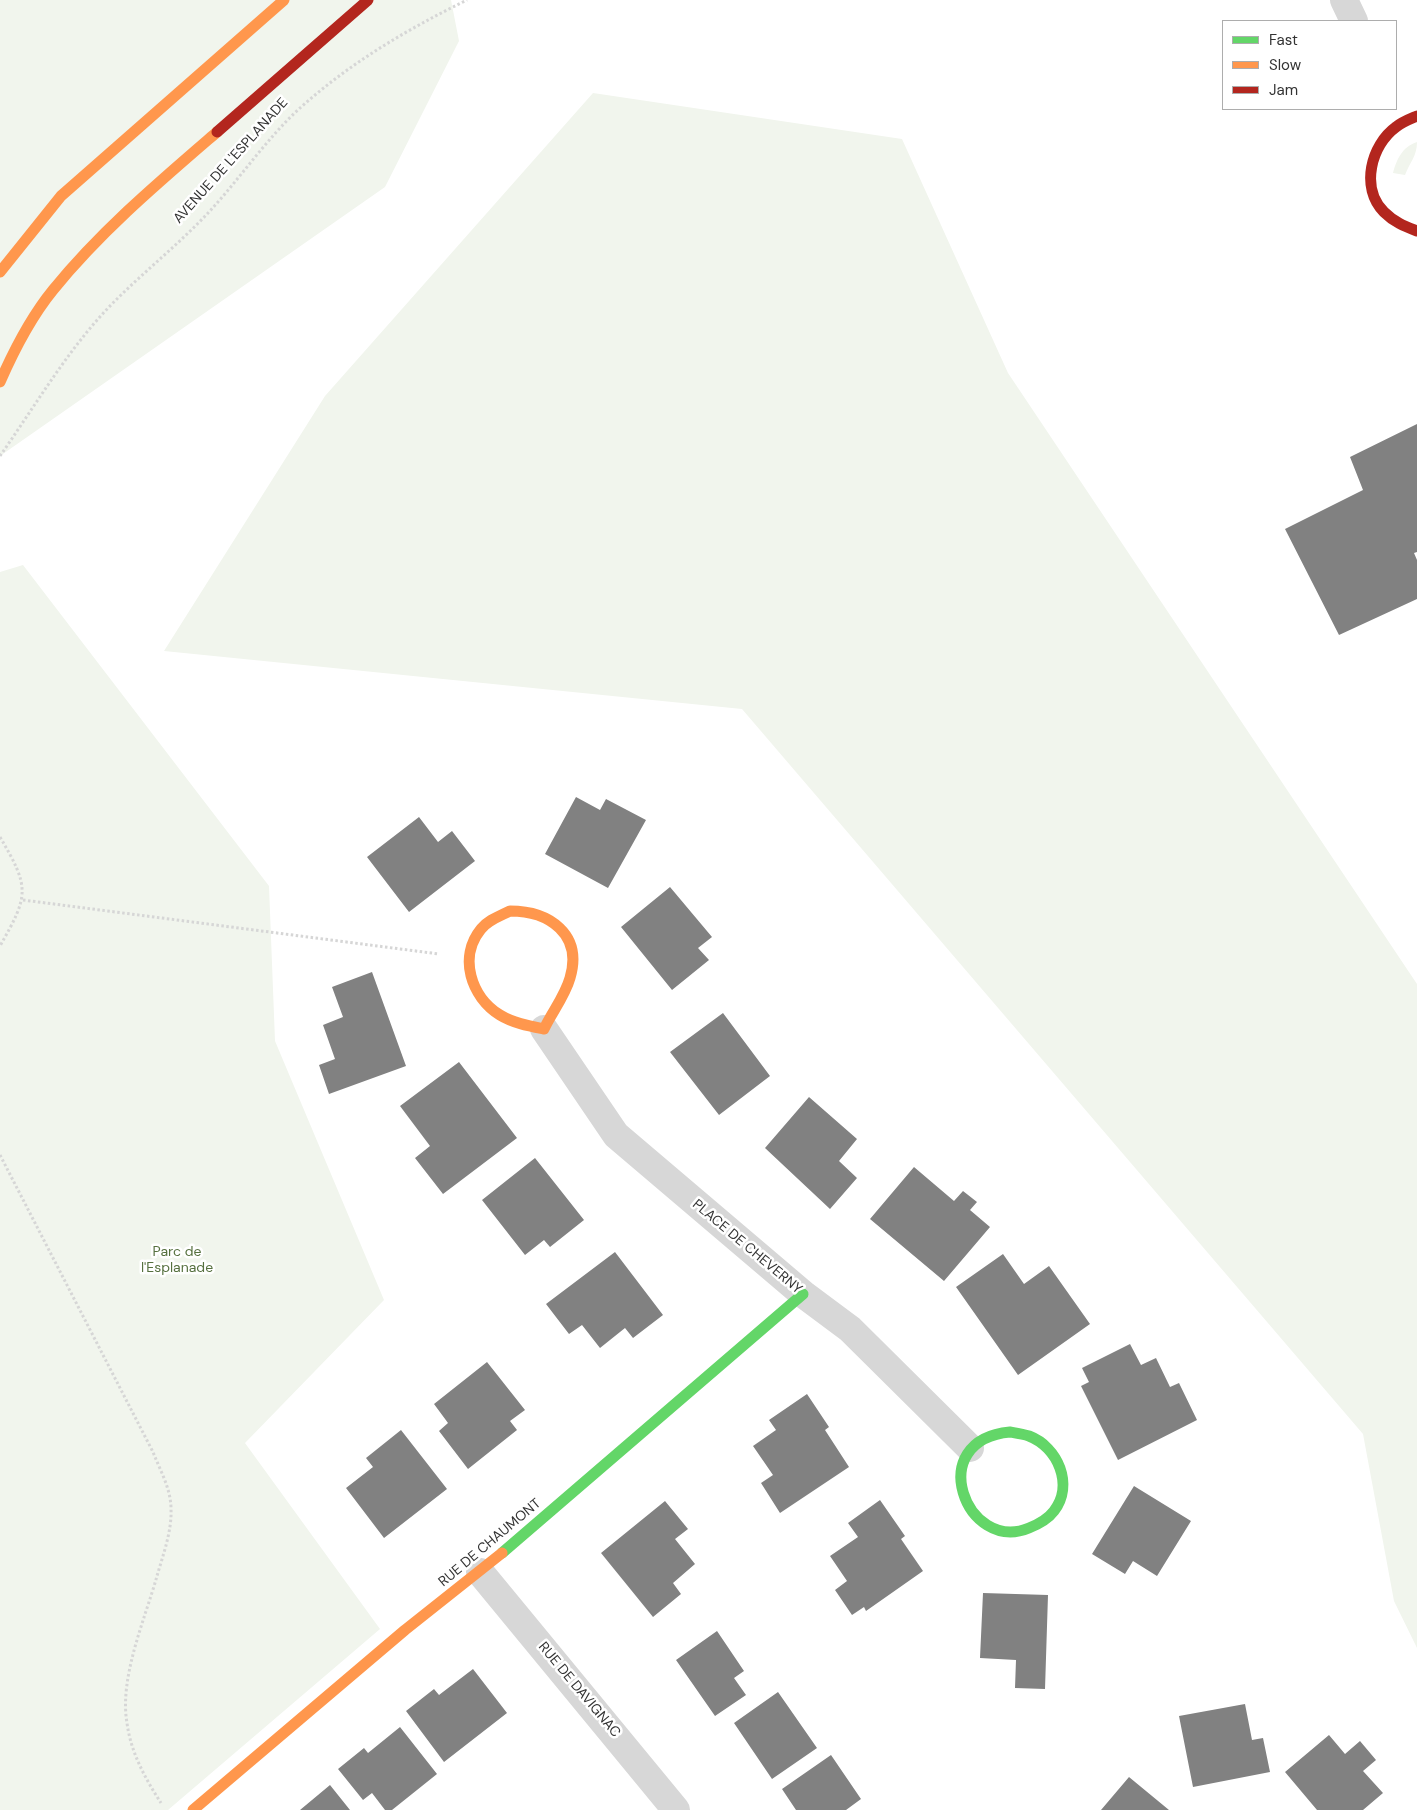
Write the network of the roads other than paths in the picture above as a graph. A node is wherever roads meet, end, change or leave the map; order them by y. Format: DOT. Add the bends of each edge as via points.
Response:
graph roads {
  1 [pos="284,0"];
  2 [pos="368,0"];
  3 [pos="1344,0"];
  4 [pos="1354,20"];
  5 [pos="1405,115"];
  6 [pos="1417,231"];
  7 [pos="0,272"];
  8 [pos="0,382"];
  9 [pos="544,1029"];
  10 [pos="803,1294"];
  11 [pos="970,1448"];
  12 [pos="480,1572"];
  13 [pos="193,1810"];
  14 [pos="676,1810"];
  1 -- 7 [label="street" via="61,196"];
  2 -- 8 [label="street, AVENUE DE L'ESPLANADE" via="115,221 52,291 15,350"];
  3 -- 4 [label="street"];
  5 -- 6 [label="street" via="1385,134 1374,151 1370,171 1372,191 1382,209 1396,223"];
  9 -- 9 [label="street" via="570,976 573,959 569,942 559,927 545,916 528,911 510,911 493,918 480,930 470,951 470,977 482,998 499,1015"];
  9 -- 10 [label="street, PLACE DE CHEVERNY" via="616,1135"];
  10 -- 11 [label="street, PLACE DE CHEVERNY" via="850,1330"];
  10 -- 12 [label="street, RUE DE CHAUMONT"];
  11 -- 11 [label="street" via="961,1482 966,1502 980,1521 996,1529 1016,1532 1054,1515 1064,1478 1049,1447 1024,1433 996,1434"];
  12 -- 13 [label="street, RUE DE CHAUMONT" via="405,1630"];
  12 -- 14 [label="street, RUE DE DAVIGNAC"];
}
